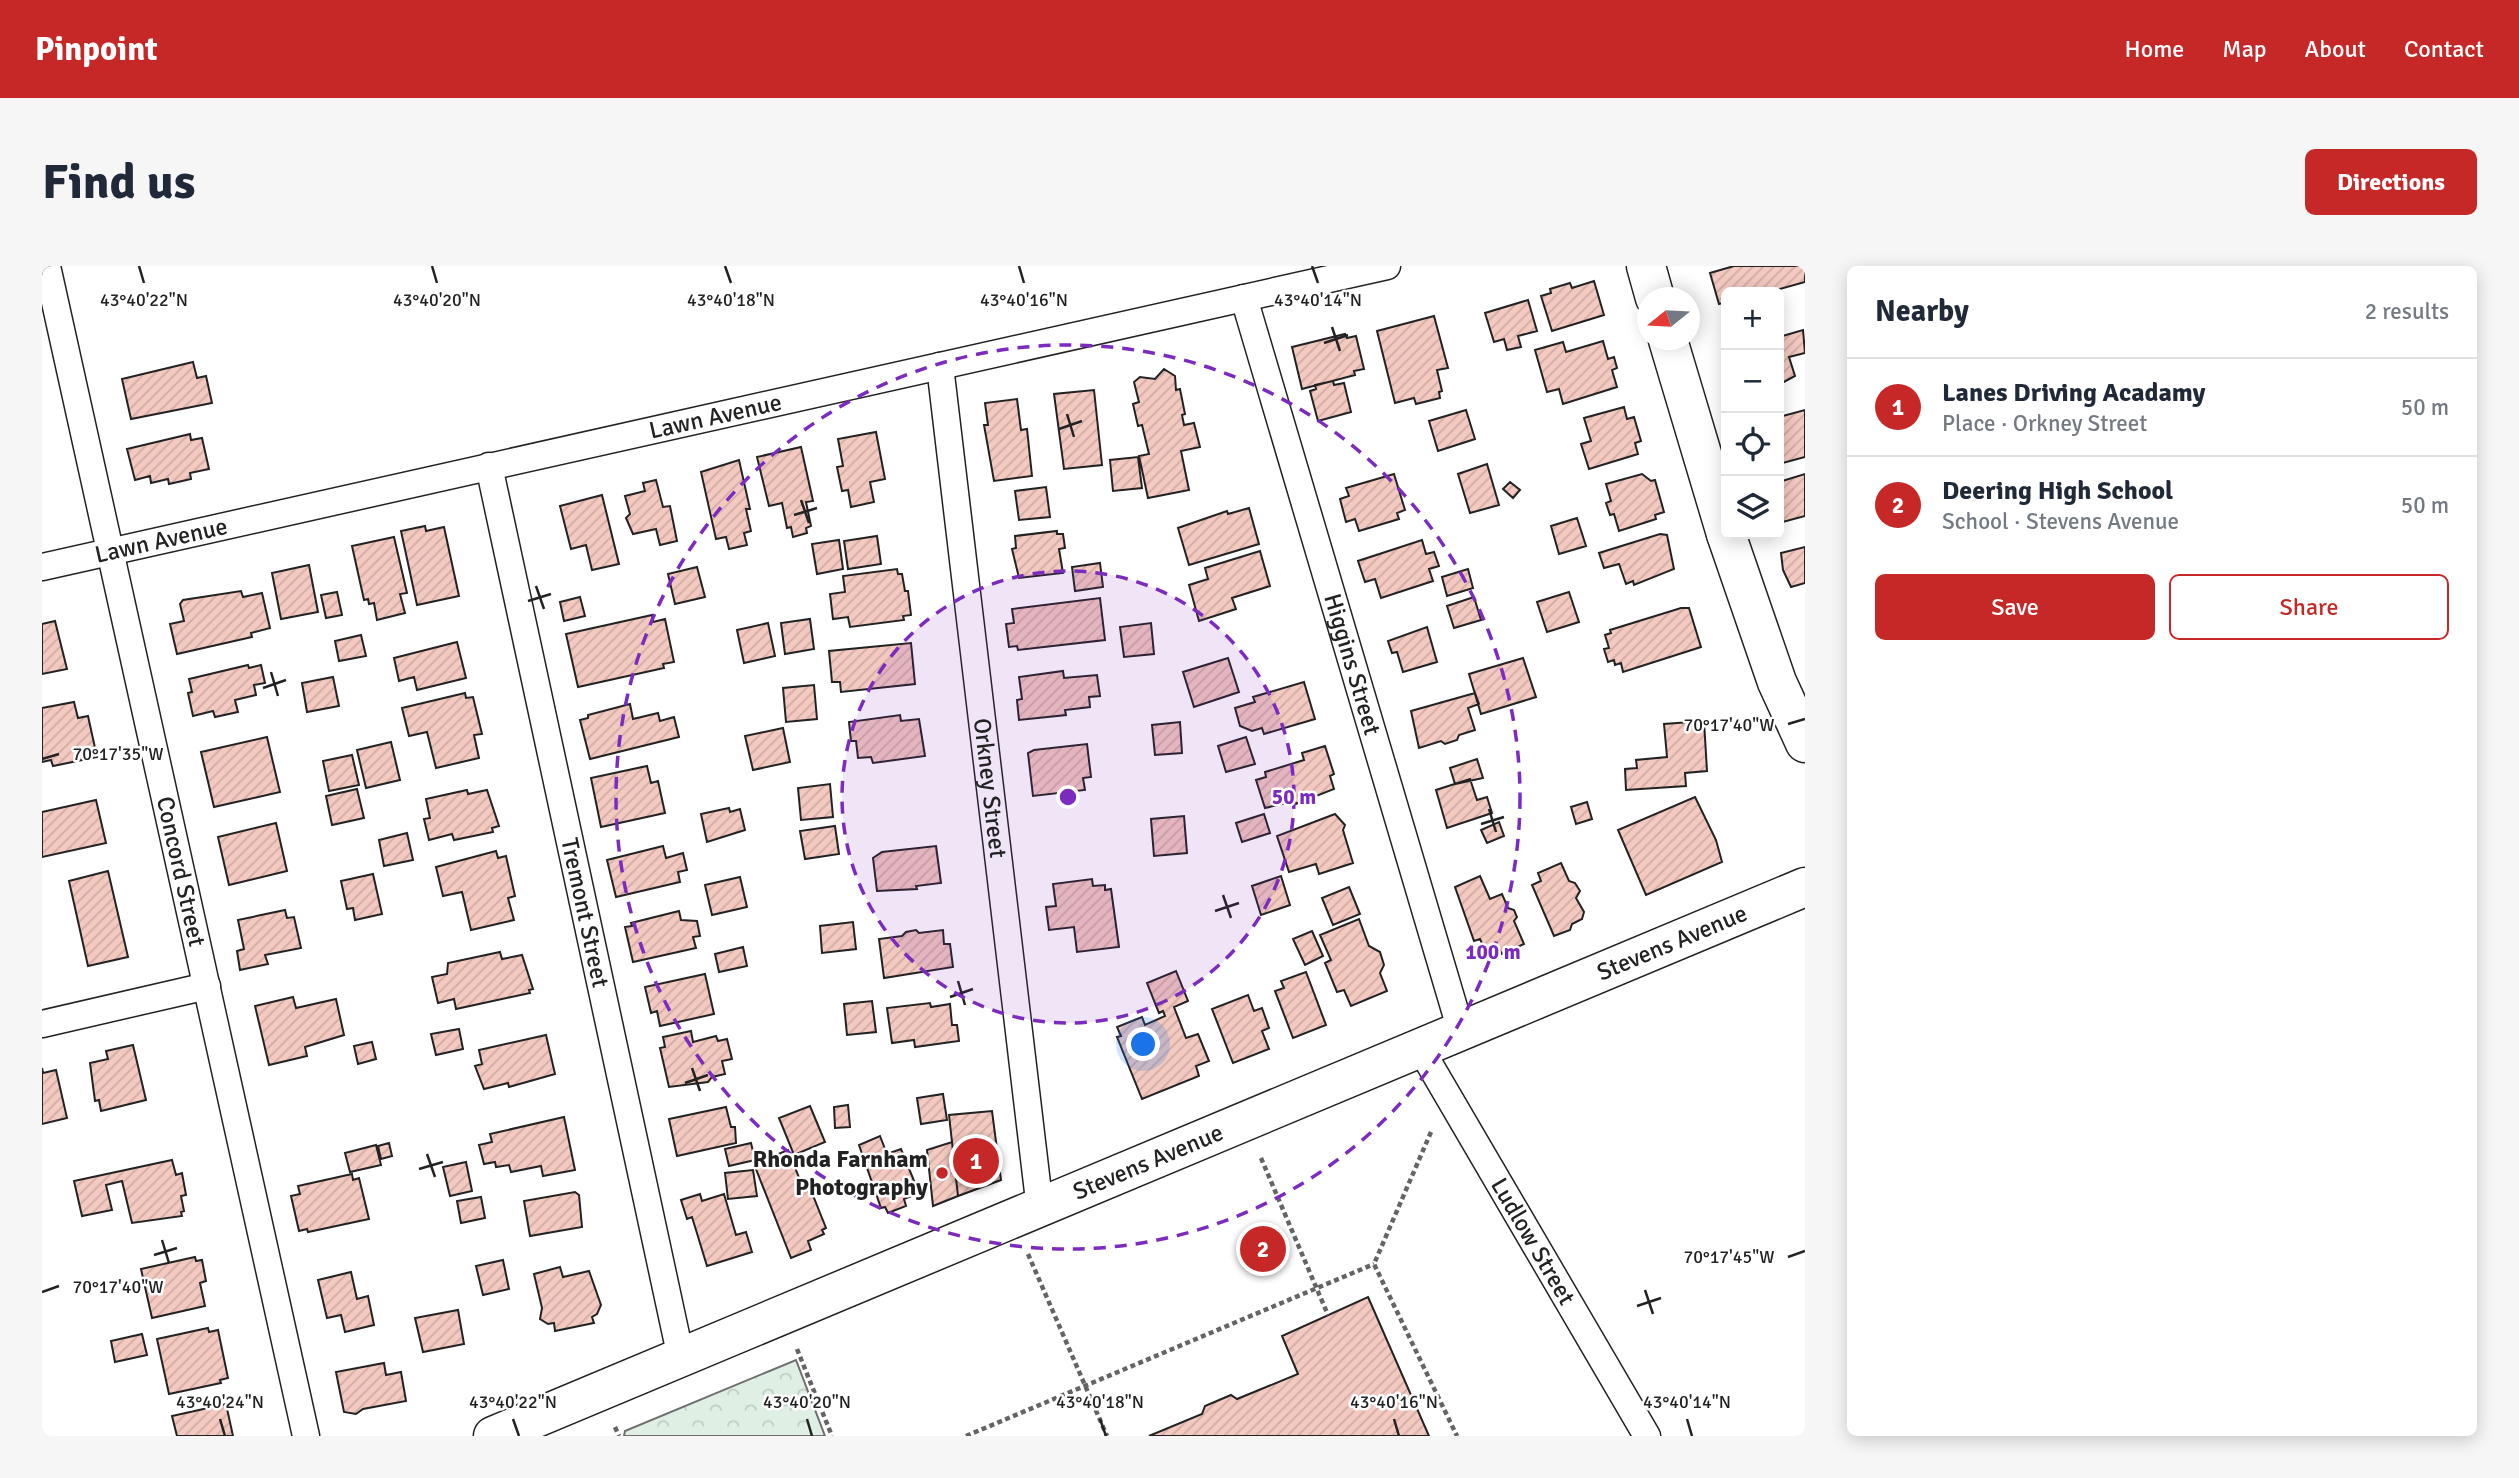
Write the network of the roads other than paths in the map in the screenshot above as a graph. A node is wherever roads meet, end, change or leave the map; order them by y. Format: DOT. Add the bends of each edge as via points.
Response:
graph roads {
  1 [pos="47,266"];
  2 [pos="1387,266"];
  3 [pos="1646,266"];
  4 [pos="1652,287"];
  5 [pos="1244,298"];
  6 [pos="1671,350"];
  7 [pos="940,366"];
  8 [pos="489,466"];
  9 [pos="1721,517"];
  10 [pos="1728,539"];
  11 [pos="108,552"];
  12 [pos="42,567"];
  13 [pos="1805,743"];
  14 [pos="1805,887"];
  15 [pos="207,986"];
  16 [pos="42,1024"];
  17 [pos="1461,1031"];
  18 [pos="1420,1048"];
  19 [pos="1040,1209"];
  20 [pos="681,1358"];
  21 [pos="306,1436"];
  22 [pos="493,1436"];
  23 [pos="1647,1436"];
  1 -- 11 [label="street, Concord Street"];
  2 -- 5 [label="street, Lawn Avenue"];
  3 -- 4 [label="main road"];
  5 -- 7 [label="street, Lawn Avenue"];
  5 -- 17 [label="street, Higgins Street"];
  6 -- 9 [label="main road"];
  7 -- 8 [label="street, Lawn Avenue"];
  7 -- 19 [label="street, Orkney Street"];
  8 -- 11 [label="street, Lawn Avenue"];
  8 -- 20 [label="street, Tremont Street"];
  10 -- 13 [label="main road" via="1777,681"];
  11 -- 12 [label="street, Lawn Avenue"];
  11 -- 15 [label="street, Concord Street"];
  14 -- 17 [label="main road, Stevens Avenue"];
  15 -- 16 [label="street"];
  15 -- 21 [label="street, Concord Street"];
  17 -- 18 [label="main road, Stevens Avenue"];
  18 -- 19 [label="main road, Stevens Avenue"];
  18 -- 23 [label="street, Ludlow Street"];
  19 -- 20 [label="main road, Stevens Avenue"];
  20 -- 22 [label="main road, Stevens Avenue"];
}
